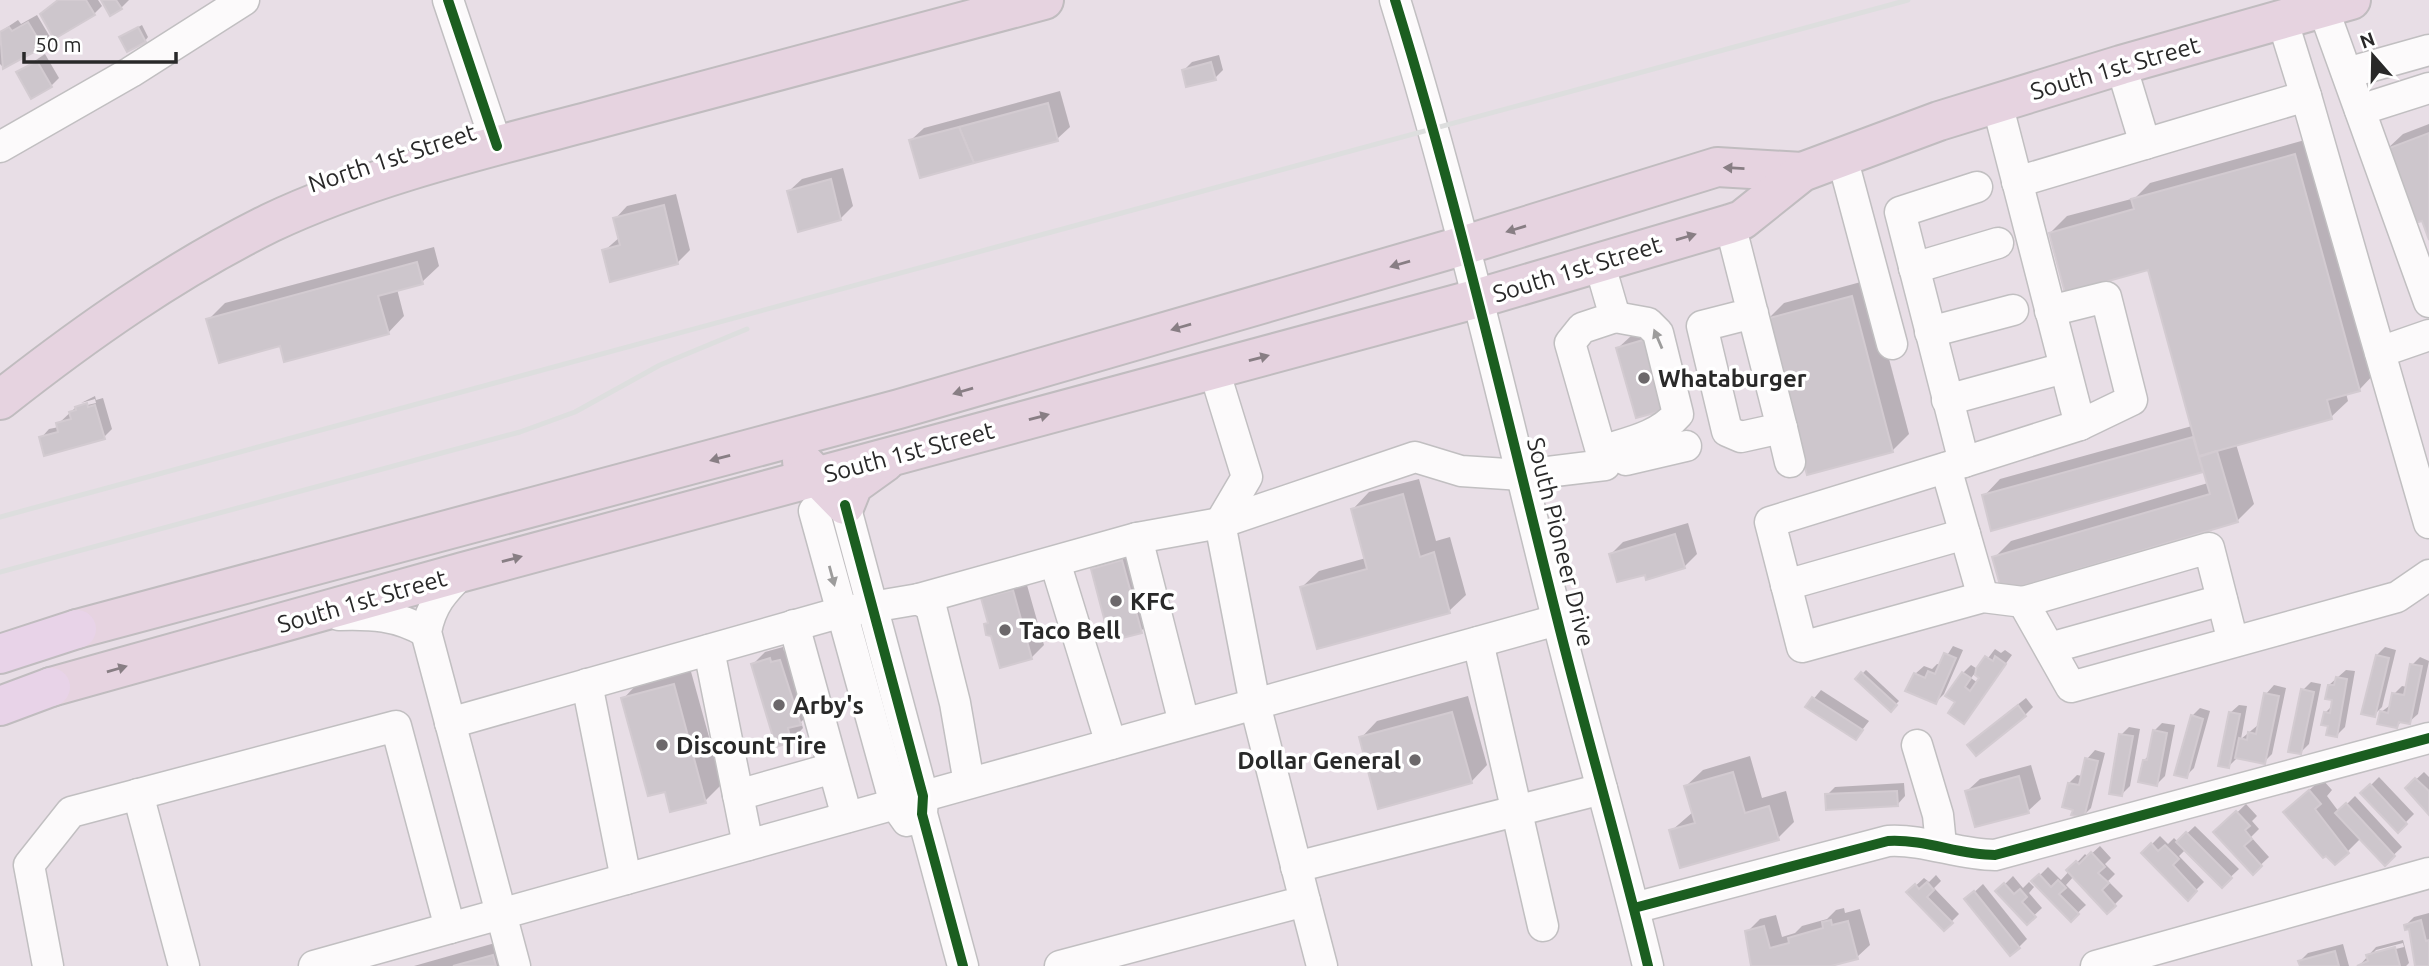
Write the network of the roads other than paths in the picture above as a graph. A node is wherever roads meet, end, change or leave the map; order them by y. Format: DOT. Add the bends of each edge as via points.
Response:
graph roads {
  1 [pos="244,0"];
  2 [pos="447,0"];
  3 [pos="1395,0"];
  4 [pos="1035,1"];
  5 [pos="2337,4"];
  6 [pos="2282,19"];
  7 [pos="2429,50"];
  8 [pos="2121,65"];
  9 [pos="2347,73"];
  10 [pos="2429,88"];
  11 [pos="2306,96"];
  12 [pos="1997,103"];
  13 [pos="2360,110"];
  14 [pos="2145,144"];
  15 [pos="497,146"];
  16 [pos="0,147"];
  17 [pos="1842,157"];
  18 [pos="1802,172"];
  19 [pos="2017,182"];
  20 [pos="1977,187"];
  21 [pos="1730,224"];
  22 [pos="1998,243"];
  23 [pos="1465,245"];
  24 [pos="1599,262"];
  25 [pos="1914,268"];
  26 [pos="1479,298"];
  27 [pos="2429,302"];
  28 [pos="2013,310"];
  29 [pos="2050,311"];
  30 [pos="1753,313"];
  31 [pos="1615,317"];
  32 [pos="1930,332"];
  33 [pos="2429,335"];
  34 [pos="1892,344"];
  35 [pos="2380,352"];
  36 [pos="2064,368"];
  37 [pos="1214,370"];
  38 [pos="0,400"];
  39 [pos="1947,400"];
  40 [pos="857,421"];
  41 [pos="2080,425"];
  42 [pos="1782,428"];
  43 [pos="769,444"];
  44 [pos="1686,446"];
  45 [pos="1603,458"];
  46 [pos="1790,462"];
  47 [pos="1955,465"];
  48 [pos="1522,475"];
  49 [pos="822,488"];
  50 [pos="1220,523"];
  51 [pos="2429,523"];
  52 [pos="1965,534"];
  53 [pos="1137,538"];
  54 [pos="1055,562"];
  55 [pos="463,572"];
  56 [pos="2429,575"];
  57 [pos="1786,585"];
  58 [pos="1983,597"];
  59 [pos="919,599"];
  60 [pos="2222,600"];
  61 [pos="2023,602"];
  62 [pos="872,606"];
  63 [pos="842,612"];
  64 [pos="304,617"];
  65 [pos="1557,620"];
  66 [pos="794,625"];
  67 [pos="77,629"];
  68 [pos="426,632"];
  69 [pos="1478,642"];
  70 [pos="2233,642"];
  71 [pos="0,648"];
  72 [pos="2050,648"];
  73 [pos="709,650"];
  74 [pos="0,654"];
  75 [pos="587,684"];
  76 [pos="51,687"];
  77 [pos="0,700"];
  78 [pos="1255,704"];
  79 [pos="0,706"];
  80 [pos="450,723"];
  81 [pos="1184,723"];
  82 [pos="2429,738"];
  83 [pos="1111,744"];
  84 [pos="1917,745"];
  85 [pos="833,768"];
  86 [pos="969,783"];
  87 [pos="1602,789"];
  88 [pos="138,794"];
  89 [pos="738,795"];
  90 [pos="923,796"];
  91 [pos="895,804"];
  92 [pos="1515,810"];
  93 [pos="847,817"];
  94 [pos="748,845"];
  95 [pos="1941,845"];
  96 [pos="1296,867"];
  97 [pos="2429,873"];
  98 [pos="626,879"];
  99 [pos="1305,901"];
  100 [pos="1634,908"];
  101 [pos="501,914"];
  102 [pos="1543,926"];
  103 [pos="450,929"];
  104 [pos="48,966"];
  105 [pos="184,966"];
  106 [pos="314,966"];
  107 [pos="515,966"];
  108 [pos="945,966"];
  109 [pos="963,966"];
  110 [pos="1060,966"];
  111 [pos="1322,966"];
  112 [pos="1648,966"];
  113 [pos="2096,966"];
  1 -- 16 [label="street"];
  2 -- 15 [label="street"];
  3 -- 23 [label="street, South Pioneer Drive"];
  4 -- 15 [label="main road, North 1st Street"];
  5 -- 6 [label="main road, South 1st Street"];
  5 -- 9 [label="street"];
  6 -- 8 [label="main road, South 1st Street"];
  6 -- 11 [label="street"];
  7 -- 9 [label="street"];
  8 -- 12 [label="main road, South 1st Street"];
  8 -- 14 [label="street"];
  9 -- 13 [label="street"];
  10 -- 13 [label="street"];
  11 -- 14 [label="street"];
  11 -- 35 [label="street"];
  12 -- 17 [label="main road, South 1st Street"];
  12 -- 19 [label="street"];
  13 -- 27 [label="street"];
  14 -- 19 [label="street"];
  15 -- 38 [label="main road, North 1st Street" via="340,193 260,229 149,291"];
  17 -- 18 [label="main road, South 1st Street"];
  17 -- 34 [label="street"];
  18 -- 21 [label="main road, South 1st Street" via="1742,220"];
  18 -- 23 [label="main road, South 1st Street, one-way" via="1717,167"];
  19 -- 29 [label="street"];
  20 -- 25 [label="street" via="1900,212"];
  24 -- 21 [label="main road, South 1st Street, one-way"];
  21 -- 30 [label="street"];
  22 -- 25 [label="street"];
  23 -- 26 [label="street, South Pioneer Drive"];
  23 -- 40 [label="main road, South 1st Street, one-way"];
  24 -- 26 [label="main road, South 1st Street"];
  24 -- 31 [label="street"];
  25 -- 32 [label="street"];
  37 -- 26 [label="main road, South 1st Street, one-way"];
  26 -- 48 [label="street, South Pioneer Drive"];
  28 -- 32 [label="street"];
  29 -- 36 [label="street"];
  29 -- 41 [label="street" via="2106,297 2132,400"];
  30 -- 42 [label="street"];
  30 -- 42 [label="street" via="1702,326 1727,431 1741,438"];
  31 -- 45 [label="street" via="1582,328 1570,343"];
  45 -- 31 [label="street, one-way" via="1668,426 1678,414 1658,332 1648,323"];
  32 -- 39 [label="street"];
  33 -- 35 [label="street"];
  35 -- 51 [label="street"];
  36 -- 39 [label="street"];
  36 -- 41 [label="street"];
  49 -- 37 [label="main road, South 1st Street, one-way" via="895,456"];
  37 -- 50 [label="street" via="1247,477"];
  39 -- 47 [label="street"];
  40 -- 43 [label="main road, South 1st Street"];
  40 -- 49 [label="main road" via="833,440 821,457"];
  41 -- 47 [label="street"];
  42 -- 46 [label="street"];
  43 -- 49 [label="main road" via="800,458"];
  43 -- 67 [label="main road, South 1st Street, one-way"];
  44 -- 45 [label="street"];
  45 -- 48 [label="street"];
  47 -- 52 [label="street"];
  47 -- 57 [label="street" via="1770,522"];
  48 -- 50 [label="street" via="1461,471 1415,457"];
  48 -- 65 [label="street, South Pioneer Drive"];
  55 -- 49 [label="main road, South 1st Street, one-way" via="728,500"];
  49 -- 62 [label="street"];
  49 -- 63 [label="street, one-way"];
  50 -- 53 [label="street"];
  50 -- 78 [label="street"];
  52 -- 57 [label="street"];
  52 -- 58 [label="street"];
  53 -- 54 [label="street"];
  53 -- 81 [label="street"];
  54 -- 59 [label="street"];
  54 -- 83 [label="street"];
  55 -- 64 [label="main road, South 1st Street"];
  55 -- 68 [label="street" via="430,610"];
  56 -- 70 [label="street" via="2397,597"];
  57 -- 58 [label="street" via="1802,647"];
  58 -- 61 [label="street"];
  59 -- 62 [label="street"];
  59 -- 86 [label="street" via="930,607 955,703"];
  60 -- 61 [label="street" via="2209,548"];
  60 -- 70 [label="street"];
  60 -- 72 [label="street"];
  61 -- 72 [label="street"];
  62 -- 63 [label="street"];
  62 -- 90 [label="street"];
  63 -- 66 [label="street"];
  63 -- 91 [label="street"];
  64 -- 68 [label="street" via="369,614 398,618"];
  76 -- 64 [label="main road, South 1st Street, one-way"];
  65 -- 69 [label="street"];
  65 -- 87 [label="street, South Pioneer Drive"];
  66 -- 73 [label="street"];
  66 -- 85 [label="street"];
  67 -- 71 [label="highway, South 1st Street"];
  67 -- 74 [label="highway"];
  68 -- 80 [label="street"];
  69 -- 78 [label="street"];
  69 -- 92 [label="street"];
  70 -- 72 [label="street" via="2071,687"];
  73 -- 75 [label="street"];
  73 -- 89 [label="street"];
  75 -- 80 [label="street"];
  75 -- 98 [label="street"];
  76 -- 77 [label="highway, South 1st Street"];
  76 -- 79 [label="highway"];
  78 -- 81 [label="street"];
  78 -- 96 [label="street"];
  80 -- 101 [label="street"];
  81 -- 83 [label="street"];
  82 -- 95 [label="street" via="1995,855 1969,855"];
  83 -- 86 [label="street"];
  84 -- 95 [label="street" via="1938,815"];
  85 -- 89 [label="street"];
  85 -- 93 [label="street"];
  86 -- 90 [label="street"];
  87 -- 92 [label="street"];
  87 -- 100 [label="street, South Pioneer Drive"];
  88 -- 103 [label="street" via="396,726"];
  88 -- 104 [label="street" via="71,812 29,865"];
  88 -- 105 [label="street"];
  89 -- 94 [label="street"];
  90 -- 91 [label="street"];
  90 -- 109 [label="street" via="922,814"];
  91 -- 93 [label="street"];
  91 -- 108 [label="street" via="906,818"];
  92 -- 96 [label="street"];
  92 -- 102 [label="street"];
  93 -- 94 [label="street"];
  94 -- 98 [label="street"];
  95 -- 100 [label="street" via="1888,841"];
  96 -- 99 [label="street"];
  97 -- 113 [label="street"];
  98 -- 101 [label="street"];
  99 -- 110 [label="street"];
  99 -- 111 [label="street"];
  100 -- 112 [label="street, South Pioneer Drive"];
  101 -- 103 [label="street"];
  101 -- 107 [label="street"];
  103 -- 106 [label="street"];
}
